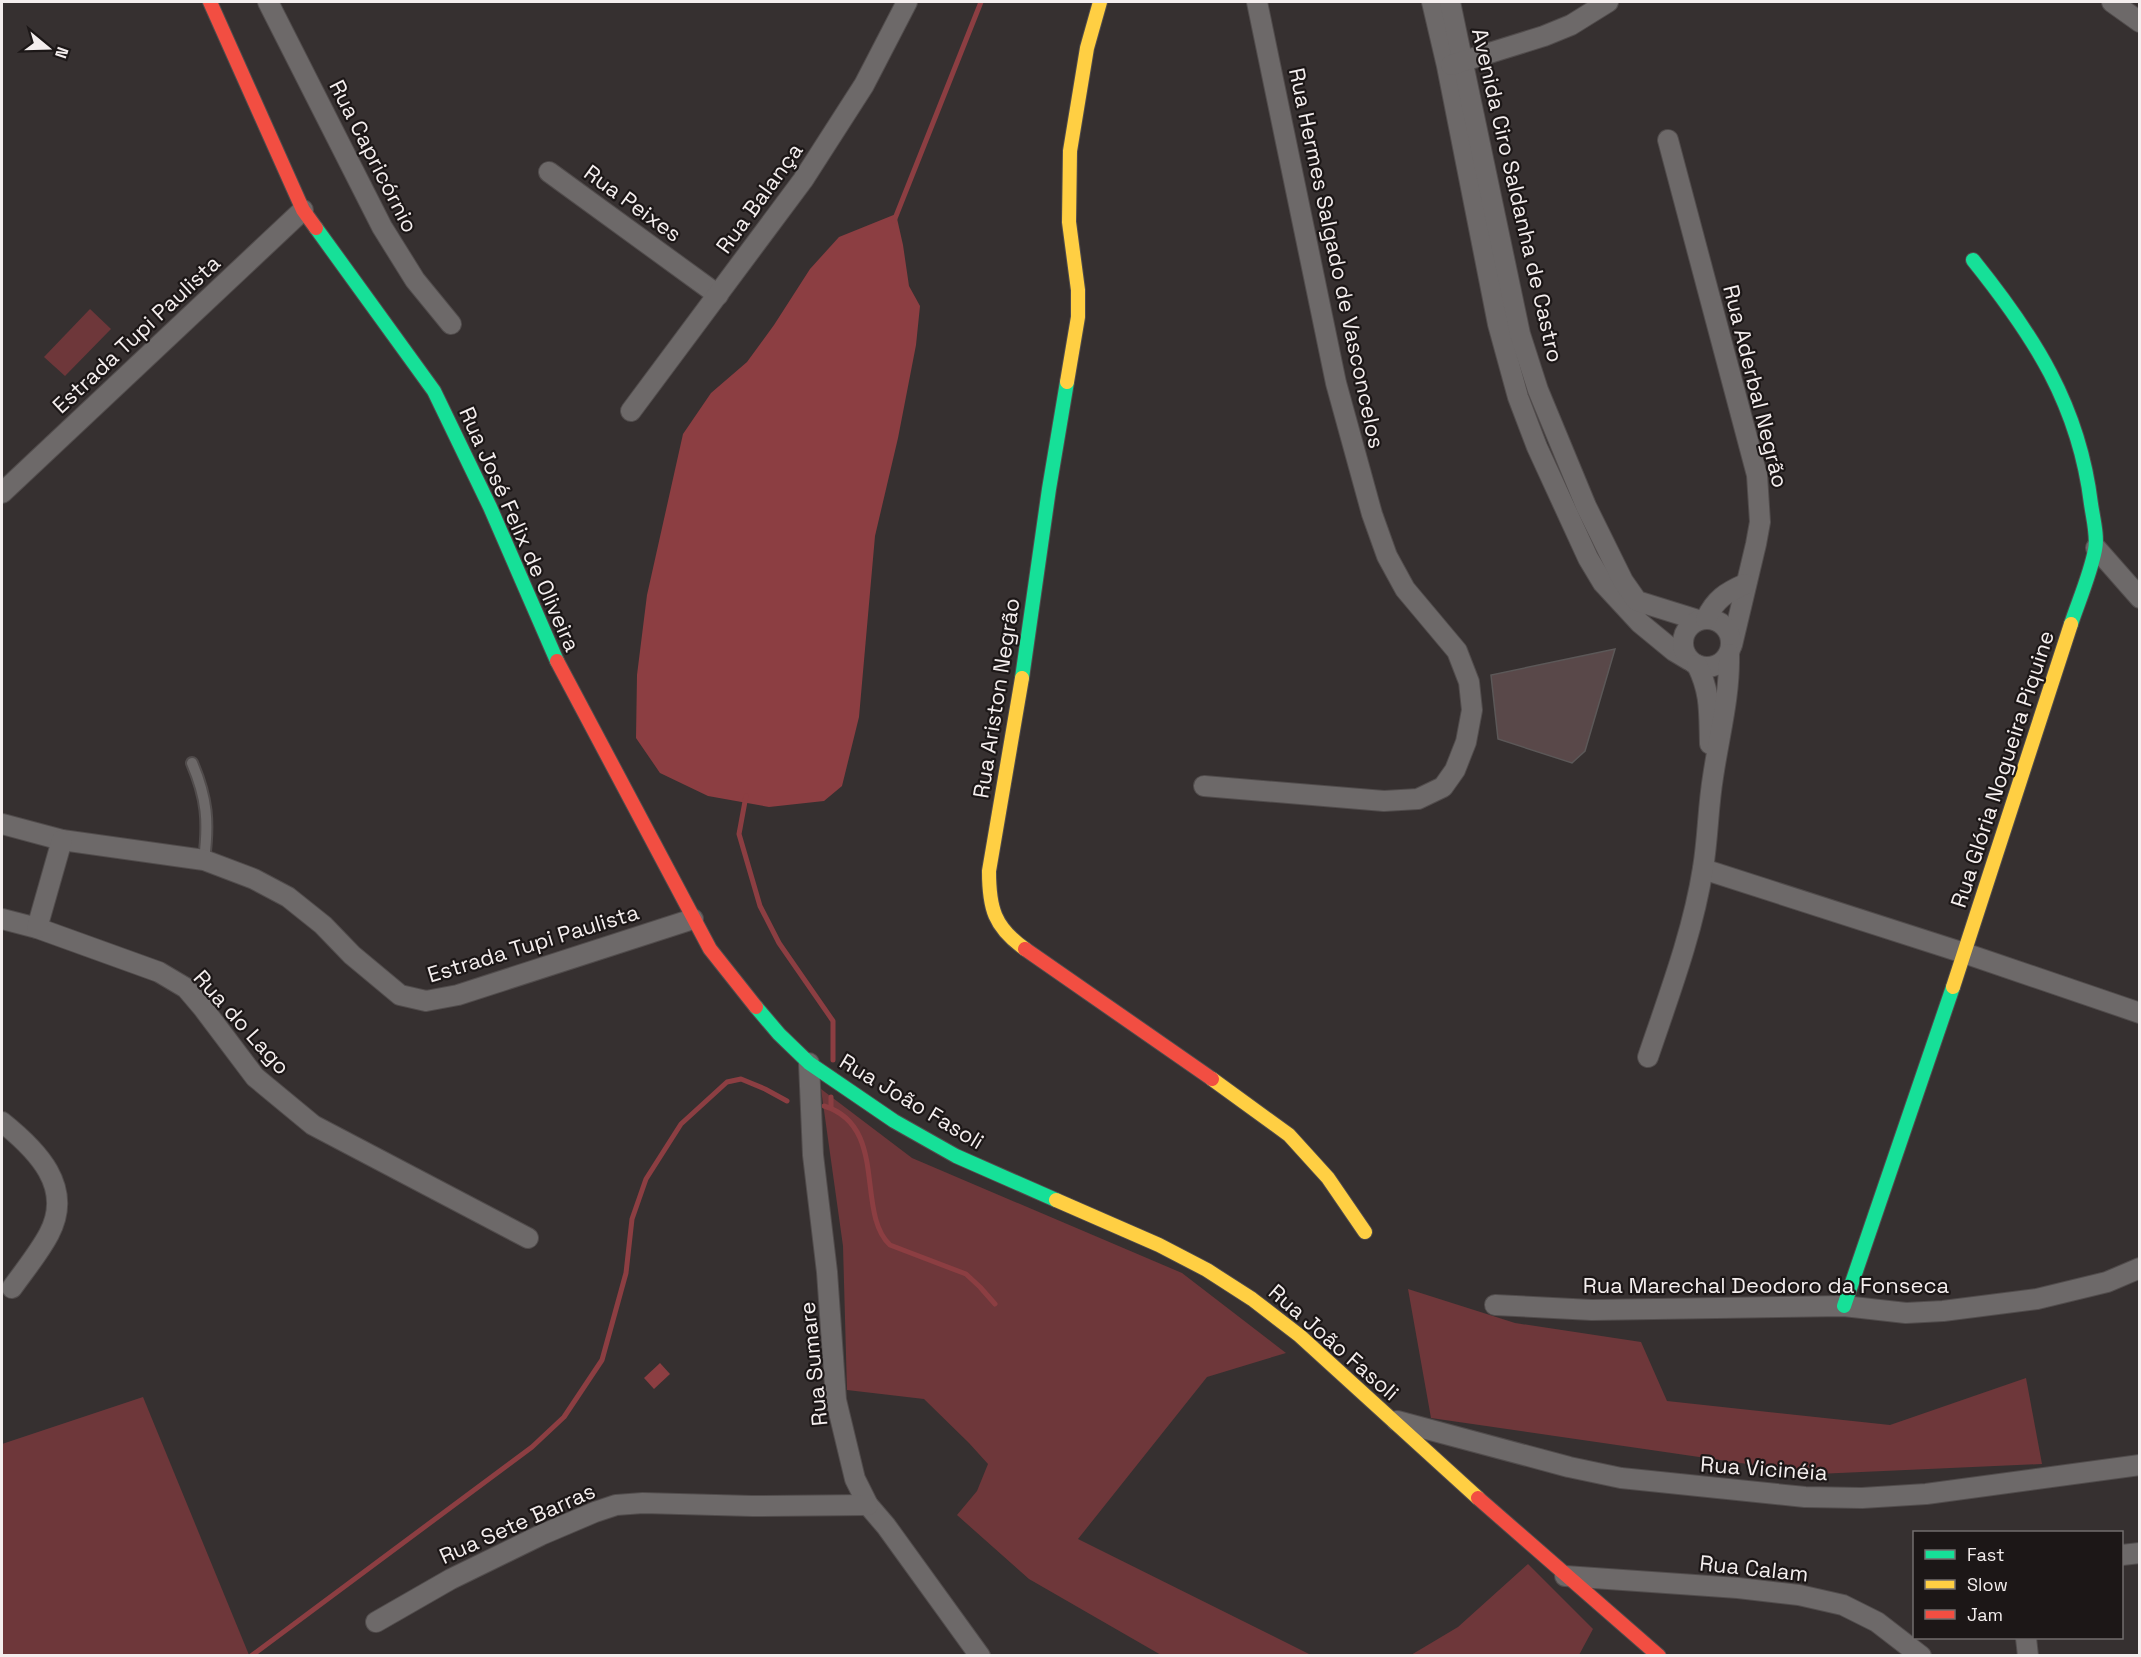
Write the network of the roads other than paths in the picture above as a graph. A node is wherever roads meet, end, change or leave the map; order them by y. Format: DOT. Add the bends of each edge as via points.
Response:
graph roads {
  1 [pos="210,2"];
  2 [pos="268,2"];
  3 [pos="907,2"];
  4 [pos="1100,2"];
  5 [pos="1257,2"];
  6 [pos="1432,2"];
  7 [pos="1450,2"];
  8 [pos="1608,2"];
  9 [pos="2112,2"];
  10 [pos="2139,22"];
  11 [pos="1455,64"];
  12 [pos="1668,140"];
  13 [pos="549,172"];
  14 [pos="303,210"];
  15 [pos="1973,260"];
  16 [pos="718,295"];
  17 [pos="451,324"];
  18 [pos="632,411"];
  19 [pos="2,493"];
  20 [pos="1586,506"];
  21 [pos="1568,516"];
  22 [pos="2096,548"];
  23 [pos="1746,584"];
  24 [pos="2139,598"];
  25 [pos="1702,619"];
  26 [pos="1730,650"];
  27 [pos="1693,662"];
  28 [pos="192,763"];
  29 [pos="1713,779"];
  30 [pos="1204,786"];
  31 [pos="2,824"];
  32 [pos="62,840"];
  33 [pos="204,860"];
  34 [pos="1703,869"];
  35 [pos="2,919"];
  36 [pos="693,919"];
  37 [pos="37,928"];
  38 [pos="1964,953"];
  39 [pos="2139,1013"];
  40 [pos="1648,1057"];
  41 [pos="808,1063"];
  42 [pos="2,1122"];
  43 [pos="1365,1232"];
  44 [pos="528,1238"];
  45 [pos="2139,1268"];
  46 [pos="12,1288"];
  47 [pos="1495,1305"];
  48 [pos="1844,1306"];
  49 [pos="1391,1419"];
  50 [pos="2139,1465"];
  51 [pos="868,1505"];
  52 [pos="2139,1553"];
  53 [pos="2123,1555"];
  54 [pos="1565,1576"];
  55 [pos="376,1622"];
  56 [pos="2026,1639"];
  57 [pos="980,1656"];
  58 [pos="1659,1656"];
  59 [pos="1921,1656"];
  60 [pos="2028,1656"];
  1 -- 14 [label="street, Rua José Felix de Oliveira"];
  2 -- 17 [label="street, Rua Capricórnio" via="382,227 415,280"];
  3 -- 16 [label="street, Rua Balança" via="835,132"];
  4 -- 43 [label="street, Rua Ariston Negrão" via="1087,48 1070,151 1069,222 1078,316 989,871 989,897 998,924 1022,947 1289,1135 1328,1178"];
  5 -- 30 [label="street, Rua Hermes Salgado de Vasconcelos" via="1336,383 1372,514 1387,556 1405,589 1456,651 1469,682 1472,710 1455,770 1443,786 1418,799 1384,801"];
  6 -- 11 [label="street, Avenida Ciro Saldanha de Castro"];
  7 -- 11 [label="street, Avenida Ciro Saldanha de Castro"];
  8 -- 11 [label="street" via="1544,36"];
  9 -- 10 [label="street"];
  11 -- 20 [label="street, Avenida Ciro Saldanha de Castro" via="1520,334 1538,390"];
  11 -- 21 [label="street, Avenida Ciro Saldanha de Castro" via="1498,324 1537,447"];
  12 -- 23 [label="street, Rua Aderbal Negrão" via="1757,475 1760,522"];
  13 -- 16 [label="street, Rua Peixes"];
  14 -- 19 [label="street, Estrada Tupi Paulista"];
  14 -- 36 [label="street, Rua José Felix de Oliveira" via="434,391 564,677"];
  15 -- 22 [label="street, Rua Glória Nogueira Piquine" via="2033,340 2074,424 2088,484"];
  16 -- 18 [label="street, Rua Balança"];
  20 -- 21 [label="street"];
  20 -- 25 [label="street, Avenida Ciro Saldanha de Castro" via="1637,601"];
  21 -- 27 [label="street, Avenida Ciro Saldanha de Castro" via="1604,584 1627,610"];
  22 -- 24 [label="street"];
  22 -- 38 [label="street, Rua Glória Nogueira Piquine"];
  23 -- 25 [label="street" via="1720,597"];
  23 -- 26 [label="street, Rua Aderbal Negrão"];
  25 -- 26 [label="street" via="1725,626 1731,638"];
  25 -- 27 [label="street" via="1686,630 1683,638 1683,646"];
  26 -- 27 [label="street" via="1723,662 1715,666 1706,668"];
  26 -- 29 [label="street, Rua Aderbal Negrão"];
  27 -- 29 [label="street" via="1709,698"];
  28 -- 33 [label="lane" via="207,811"];
  29 -- 34 [label="street, Rua Aderbal Negrão"];
  31 -- 32 [label="street, Estrada Tupi Paulista"];
  32 -- 33 [label="street, Estrada Tupi Paulista"];
  32 -- 37 [label="street"];
  33 -- 36 [label="street, Estrada Tupi Paulista" via="288,897 400,995 426,1001 458,995"];
  34 -- 38 [label="street"];
  34 -- 40 [label="street, Rua Aderbal Negrão"];
  35 -- 37 [label="street, Rua do Lago"];
  36 -- 41 [label="street, Rua José Felix de Oliveira" via="710,950 753,1005"];
  37 -- 44 [label="street, Rua do Lago" via="159,972 186,988 255,1077 314,1125"];
  38 -- 39 [label="street"];
  38 -- 48 [label="street, Rua Glória Nogueira Piquine"];
  41 -- 49 [label="street, Rua João Fasoli" via="894,1121 956,1156 1160,1245 1207,1270 1300,1336"];
  41 -- 51 [label="street, Rua Sumare" via="836,1400 855,1479"];
  42 -- 46 [label="street" via="35,1152 54,1181 58,1206 50,1233"];
  45 -- 48 [label="street, Rua Marechal Deodoro da Fonseca" via="2107,1282 2037,1299 1905,1313"];
  47 -- 48 [label="street, Rua Marechal Deodoro da Fonseca" via="1592,1310"];
  49 -- 50 [label="street, Rua Vicinéia" via="1621,1479 1805,1497 1926,1494"];
  49 -- 54 [label="street, Rua João Fasoli"];
  51 -- 55 [label="street, Rua Sete Barras" via="616,1505 460,1574"];
  51 -- 57 [label="street, Rua Sumare"];
  52 -- 53 [label="street"];
  54 -- 58 [label="street, Rua João Fasoli"];
  54 -- 59 [label="street, Rua Calam" via="1799,1595 1843,1605 1876,1622"];
  56 -- 60 [label="street"];
}
